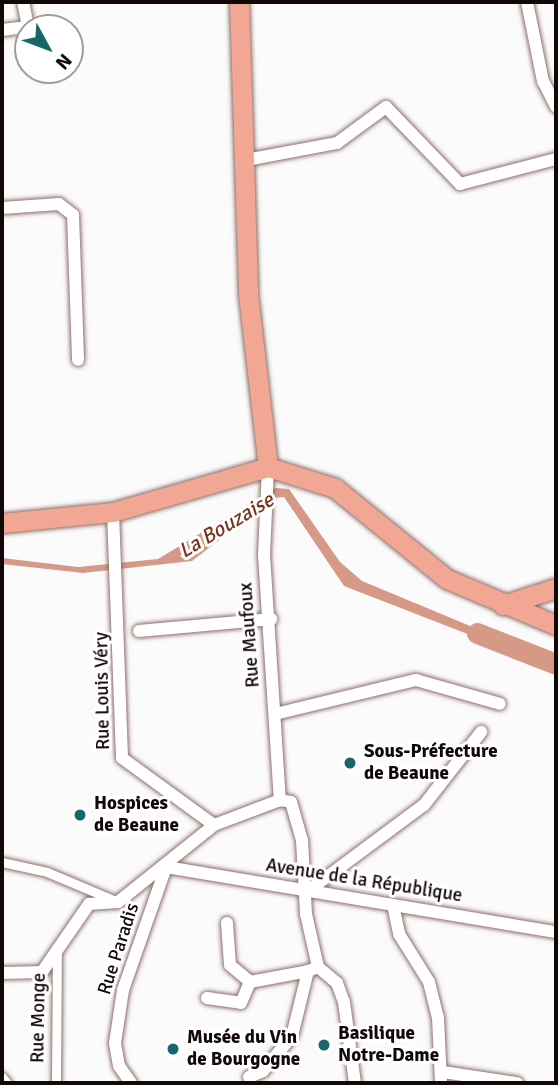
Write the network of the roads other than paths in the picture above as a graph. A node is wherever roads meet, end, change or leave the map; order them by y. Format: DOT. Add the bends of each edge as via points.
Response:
graph roads {
  1 [pos="239,2"];
  2 [pos="527,2"];
  3 [pos="556,107"];
  4 [pos="556,159"];
  5 [pos="246,160"];
  6 [pos="2,208"];
  7 [pos="78,360"];
  8 [pos="268,467"];
  9 [pos="113,512"];
  10 [pos="2,523"];
  11 [pos="556,588"];
  12 [pos="503,605"];
  13 [pos="271,619"];
  14 [pos="556,625"];
  15 [pos="139,631"];
  16 [pos="500,704"];
  17 [pos="275,714"];
  18 [pos="481,732"];
  19 [pos="280,800"];
  20 [pos="214,825"];
  21 [pos="2,862"];
  22 [pos="166,867"];
  23 [pos="308,891"];
  24 [pos="118,902"];
  25 [pos="394,905"];
  26 [pos="228,923"];
  27 [pos="556,932"];
  28 [pos="57,953"];
  29 [pos="313,969"];
  30 [pos="2,973"];
  31 [pos="250,982"];
  32 [pos="207,998"];
  33 [pos="2,1077"];
  34 [pos="249,1077"];
  35 [pos="442,1078"];
  36 [pos="511,1080"];
  37 [pos="7,1083"];
  38 [pos="56,1083"];
  39 [pos="131,1083"];
  40 [pos="355,1083"];
  1 -- 5 [label="main road"];
  2 -- 3 [label="street" via="543,81"];
  4 -- 5 [label="street" via="460,184 386,107 338,143"];
  5 -- 8 [label="main road" via="248,294"];
  6 -- 7 [label="street" via="59,204 73,215"];
  8 -- 9 [label="main road"];
  8 -- 12 [label="main road" via="335,488 434,571"];
  8 -- 13 [label="street, Rue Maufoux"];
  9 -- 10 [label="main road"];
  9 -- 20 [label="street, Rue Louis Véry" via="119,554 122,758"];
  11 -- 12 [label="main road"];
  12 -- 14 [label="main road"];
  13 -- 15 [label="street"];
  13 -- 17 [label="street, Rue Maufoux"];
  16 -- 17 [label="street" via="416,680"];
  17 -- 19 [label="street, Rue Maufoux"];
  18 -- 23 [label="street" via="424,805"];
  19 -- 20 [label="street"];
  19 -- 23 [label="street" via="293,807"];
  20 -- 22 [label="street"];
  21 -- 24 [label="street" via="47,872"];
  22 -- 23 [label="street, Avenue de la République"];
  22 -- 24 [label="street"];
  22 -- 39 [label="street, Rue Paradis" via="122,990 115,1043 118,1066"];
  23 -- 25 [label="street, Avenue de la République"];
  23 -- 29 [label="street"];
  24 -- 28 [label="street" via="89,904"];
  25 -- 27 [label="street, Avenue de la République"];
  25 -- 35 [label="street" via="398,934 429,982"];
  26 -- 31 [label="street" via="230,965"];
  28 -- 30 [label="street" via="41,972"];
  28 -- 38 [label="street, Rue Monge"];
  29 -- 31 [label="street"];
  29 -- 34 [label="street" via="292,1036 263,1071"];
  29 -- 40 [label="street" via="337,983 344,1002"];
  31 -- 32 [label="street" via="241,1003"];
  33 -- 37 [label="street"];
  35 -- 36 [label="street"];
}
